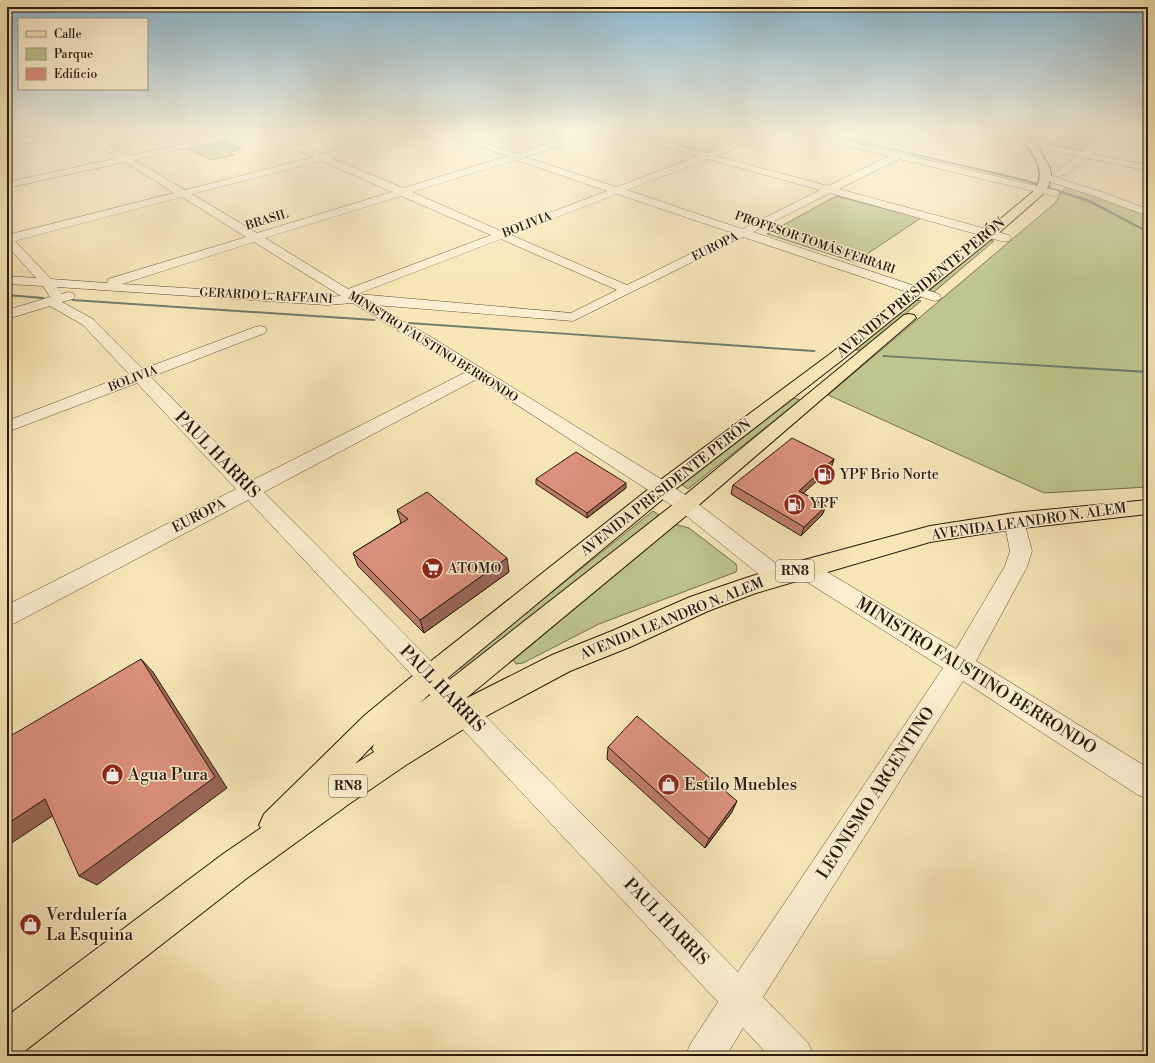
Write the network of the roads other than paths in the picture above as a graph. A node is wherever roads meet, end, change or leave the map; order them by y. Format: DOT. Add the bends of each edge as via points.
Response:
graph roads {
  1 [pos="31,180"];
  2 [pos="162,180"];
  3 [pos="235,180"];
  4 [pos="373,180"];
  5 [pos="441,180"];
  6 [pos="586,180"];
  7 [pos="645,180"];
  8 [pos="791,180"];
  9 [pos="849,180"];
  10 [pos="1050,180"];
  11 [pos="1059,180"];
  12 [pos="7,185"];
  13 [pos="617,190"];
  14 [pos="828,190"];
  15 [pos="401,192"];
  16 [pos="183,193"];
  17 [pos="1148,213"];
  18 [pos="744,233"];
  19 [pos="501,235"];
  20 [pos="997,236"];
  21 [pos="254,237"];
  22 [pos="7,239"];
  23 [pos="7,280"];
  24 [pos="47,282"];
  25 [pos="102,286"];
  26 [pos="628,290"];
  27 [pos="926,295"];
  28 [pos="351,296"];
  29 [pos="56,300"];
  30 [pos="13,313"];
  31 [pos="573,317"];
  32 [pos="84,319"];
  33 [pos="260,330"];
  34 [pos="477,373"];
  35 [pos="141,376"];
  36 [pos="811,387"];
  37 [pos="7,427"];
  38 [pos="662,489"];
  39 [pos="250,490"];
  40 [pos="686,505"];
  41 [pos="1144,510"];
  42 [pos="1014,521"];
  43 [pos="804,569"];
  44 [pos="778,577"];
  45 [pos="7,616"];
  46 [pos="960,666"];
  47 [pos="430,677"];
  48 [pos="457,705"];
  49 [pos="1148,785"];
  50 [pos="235,866"];
  51 [pos="740,999"];
  52 [pos="7,1040"];
  53 [pos="704,1056"];
  54 [pos="795,1056"];
  1 -- 12 [label="street"];
  2 -- 16 [label="street, MINISTRO FAUSTINO BERRONDO"];
  3 -- 16 [label="street"];
  4 -- 15 [label="street"];
  5 -- 15 [label="street, BRASIL"];
  6 -- 13 [label="street, PROFESOR TOMÁS FERRARI"];
  7 -- 13 [label="street, BOLIVIA"];
  8 -- 14 [label="street"];
  9 -- 14 [label="street, EUROPA"];
  10 -- 20 [label="main road, AVENIDA PRESIDENTE PERÓN"];
  11 -- 17 [label="street"];
  13 -- 18 [label="street, PROFESOR TOMÁS FERRARI"];
  13 -- 19 [label="street, BOLIVIA"];
  14 -- 18 [label="street, EUROPA"];
  14 -- 20 [label="street"];
  15 -- 19 [label="street"];
  15 -- 21 [label="street, BRASIL"];
  16 -- 21 [label="street, MINISTRO FAUSTINO BERRONDO"];
  16 -- 22 [label="street"];
  18 -- 26 [label="street, EUROPA"];
  18 -- 27 [label="street, PROFESOR TOMÁS FERRARI"];
  19 -- 26 [label="street"];
  19 -- 28 [label="street, BOLIVIA"];
  20 -- 27 [label="main road, AVENIDA PRESIDENTE PERÓN"];
  21 -- 25 [label="street, BRASIL"];
  21 -- 28 [label="street, MINISTRO FAUSTINO BERRONDO"];
  22 -- 24 [label="street"];
  23 -- 24 [label="street, GERARDO L. RAFFAINI"];
  24 -- 25 [label="street, GERARDO L. RAFFAINI"];
  24 -- 29 [label="street" via="57,297"];
  25 -- 28 [label="street, GERARDO L. RAFFAINI" via="326,301"];
  25 -- 29 [label="street, BRASIL"];
  26 -- 31 [label="street, EUROPA"];
  27 -- 36 [label="main road, AVENIDA PRESIDENTE PERÓN"];
  28 -- 31 [label="street, GERARDO L. RAFFAINI"];
  28 -- 34 [label="street, MINISTRO FAUSTINO BERRONDO"];
  29 -- 30 [label="street, BRASIL"];
  29 -- 32 [label="street, PAUL HARRIS" via="55,304"];
  30 -- 32 [label="street"];
  32 -- 35 [label="street, PAUL HARRIS"];
  33 -- 35 [label="street, BOLIVIA"];
  34 -- 38 [label="street, MINISTRO FAUSTINO BERRONDO"];
  34 -- 39 [label="street, EUROPA"];
  35 -- 37 [label="street, BOLIVIA"];
  35 -- 39 [label="street, PAUL HARRIS"];
  36 -- 38 [label="main road, AVENIDA PRESIDENTE PERÓN"];
  36 -- 40 [label="main road, AVENIDA PRESIDENTE PERÓN"];
  38 -- 40 [label="street, MINISTRO FAUSTINO BERRONDO"];
  38 -- 47 [label="main road, AVENIDA PRESIDENTE PERÓN"];
  39 -- 45 [label="street, EUROPA"];
  39 -- 47 [label="street, PAUL HARRIS"];
  40 -- 44 [label="street, MINISTRO FAUSTINO BERRONDO"];
  40 -- 48 [label="main road, AVENIDA PRESIDENTE PERÓN"];
  41 -- 42 [label="main road, AVENIDA LEANDRO N. ALEM / RN8"];
  42 -- 43 [label="main road, AVENIDA LEANDRO N. ALEM / RN8" via="930,534"];
  42 -- 46 [label="street, LEONISMO ARGENTINO" via="1021,551 1016,567"];
  43 -- 44 [label="main road, AVENIDA LEANDRO N. ALEM / RN8"];
  43 -- 46 [label="street, MINISTRO FAUSTINO BERRONDO"];
  44 -- 48 [label="main road, AVENIDA LEANDRO N. ALEM / RN8" via="699,604 621,639"];
  46 -- 49 [label="street, MINISTRO FAUSTINO BERRONDO"];
  46 -- 51 [label="street, LEONISMO ARGENTINO"];
  47 -- 48 [label="street, PAUL HARRIS"];
  47 -- 50 [label="main road, AVENIDA PRESIDENTE PERÓN" via="375,724"];
  48 -- 50 [label="main road, AVENIDA PRESIDENTE PERÓN / RN8" via="396,755"];
  48 -- 51 [label="street, PAUL HARRIS"];
  50 -- 52 [label="main road, AVENIDA PRESIDENTE PERÓN"];
  51 -- 53 [label="street, LEONISMO ARGENTINO"];
  51 -- 54 [label="street, PAUL HARRIS"];
}
